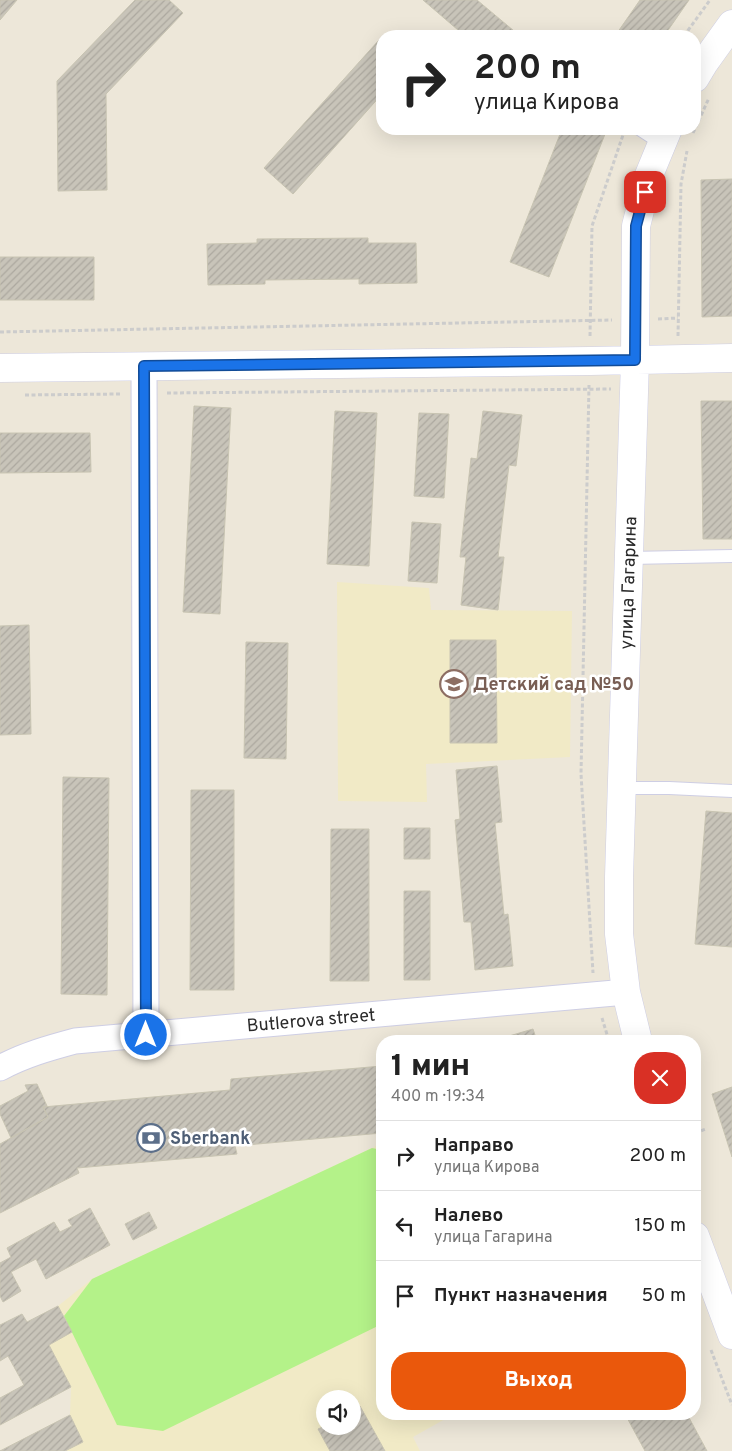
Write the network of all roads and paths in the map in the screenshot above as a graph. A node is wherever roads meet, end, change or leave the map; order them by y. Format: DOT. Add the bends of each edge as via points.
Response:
graph roads {
  1 [pos="710,0"];
  2 [pos="732,24"];
  3 [pos="688,30"];
  4 [pos="703,86"];
  5 [pos="624,135"];
  6 [pos="678,137"];
  7 [pos="636,319"];
  8 [pos="590,320"];
  9 [pos="0,332"];
  10 [pos="732,358"];
  11 [pos="635,360"];
  12 [pos="590,361"];
  13 [pos="144,366"];
  14 [pos="0,368"];
  15 [pos="589,389"];
  16 [pos="634,389"];
  17 [pos="144,394"];
  18 [pos="19,395"];
  19 [pos="732,556"];
  20 [pos="629,558"];
  21 [pos="621,788"];
  22 [pos="732,791"];
  23 [pos="626,992"];
  24 [pos="594,994"];
  25 [pos="146,1035"];
  26 [pos="607,1035"];
  27 [pos="637,1035"];
  28 [pos="0,1068"];
  29 [pos="706,1129"];
  30 [pos="701,1131"];
  31 [pos="701,1261"];
  32 [pos="720,1339"];
  33 [pos="732,1405"];
  1 -- 3 [label="path"];
  2 -- 4 [label="street" via="704,63"];
  5 -- 8 [label="path" via="592,226"];
  6 -- 7 [label="street, улица Гагарина" via="649,175 636,226"];
  6 -- 7 [label="path" via="681,184 678,318"];
  7 -- 8 [label="path"];
  7 -- 11 [label="street, улица Гагарина"];
  8 -- 9 [label="path"];
  8 -- 12 [label="path"];
  10 -- 11 [label="street"];
  11 -- 12 [label="street"];
  11 -- 16 [label="street, улица Гагарина"];
  12 -- 13 [label="street"];
  12 -- 15 [label="path"];
  13 -- 14 [label="street"];
  13 -- 17 [label="street"];
  15 -- 16 [label="path"];
  15 -- 17 [label="path"];
  15 -- 24 [label="path" via="581,774"];
  16 -- 20 [label="street, улица Гагарина"];
  17 -- 18 [label="path"];
  17 -- 25 [label="street"];
  19 -- 20 [label="lane"];
  20 -- 21 [label="street, улица Гагарина"];
  21 -- 22 [label="lane"];
  21 -- 23 [label="street, улица Гагарина" via="619,934"];
  23 -- 24 [label="street, Butlerova street"];
  23 -- 27 [label="street, улица Гагарина"];
  24 -- 25 [label="street, Butlerova street"];
  24 -- 26 [label="path"];
  25 -- 28 [label="street, Butlerova street" via="75,1041 42,1050"];
  29 -- 30 [label="path"];
  31 -- 32 [label="street"];
  32 -- 33 [label="path"];
}
